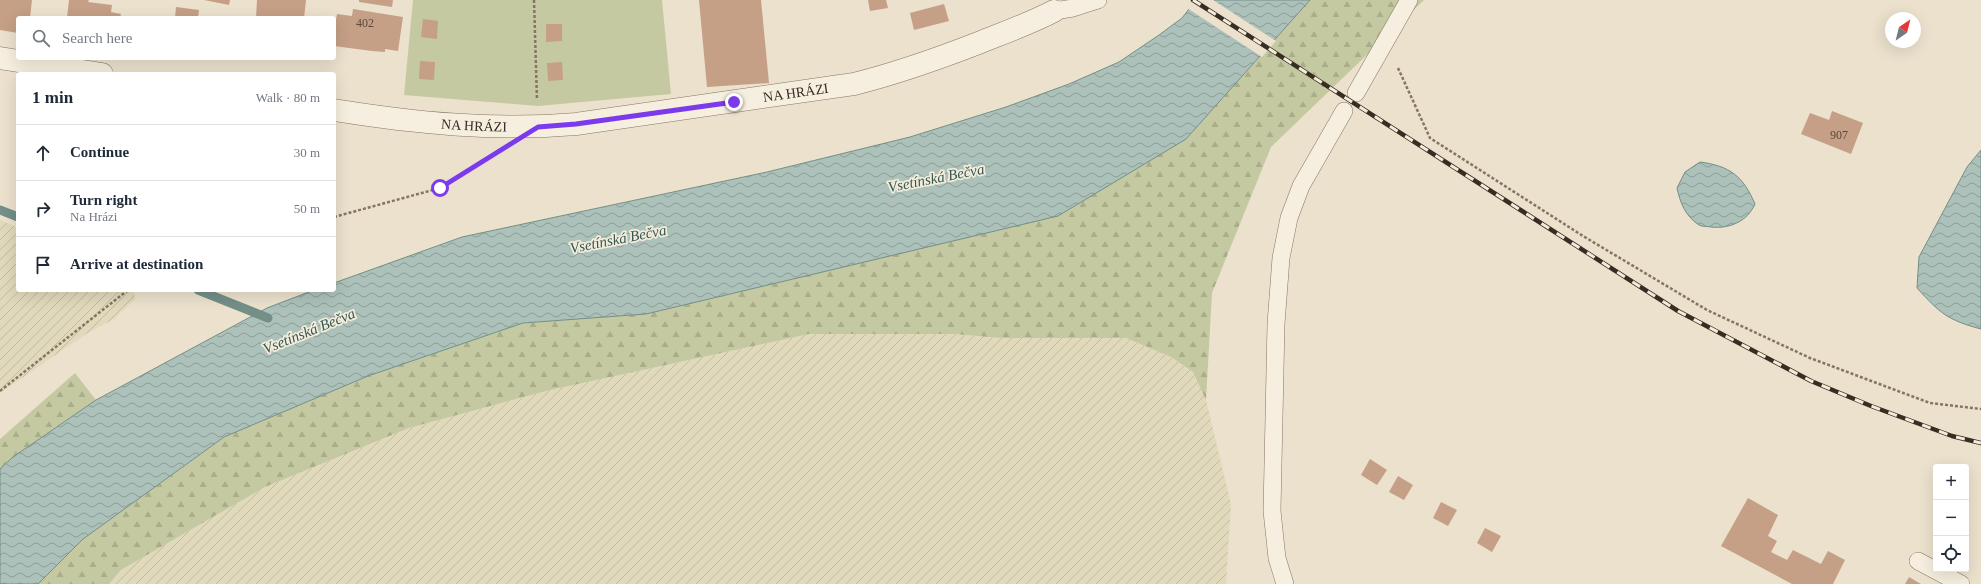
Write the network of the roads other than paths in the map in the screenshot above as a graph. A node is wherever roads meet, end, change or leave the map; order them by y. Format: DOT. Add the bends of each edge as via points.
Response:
graph roads {
  1 [pos="1073,0"];
  2 [pos="1098,0"];
  3 [pos="1409,0"];
  4 [pos="1058,6"];
  5 [pos="0,58"];
  6 [pos="89,72"];
  7 [pos="1356,93"];
  8 [pos="336,110"];
  9 [pos="1344,111"];
  10 [pos="1918,561"];
  11 [pos="1285,584"];
  12 [pos="1961,584"];
  1 -- 4 [label="lane"];
  2 -- 4 [label="lane" via="1073,8"];
  3 -- 7 [label="lane"];
  4 -- 8 [label="street, NA HRÁZI" via="1035,21 895,74 854,84 584,123 538,127 445,125"];
  5 -- 6 [label="street"];
  9 -- 11 [label="lane" via="1301,186 1289,218 1281,258 1276,324 1272,511 1277,558"];
  10 -- 12 [label="lane"];
}
